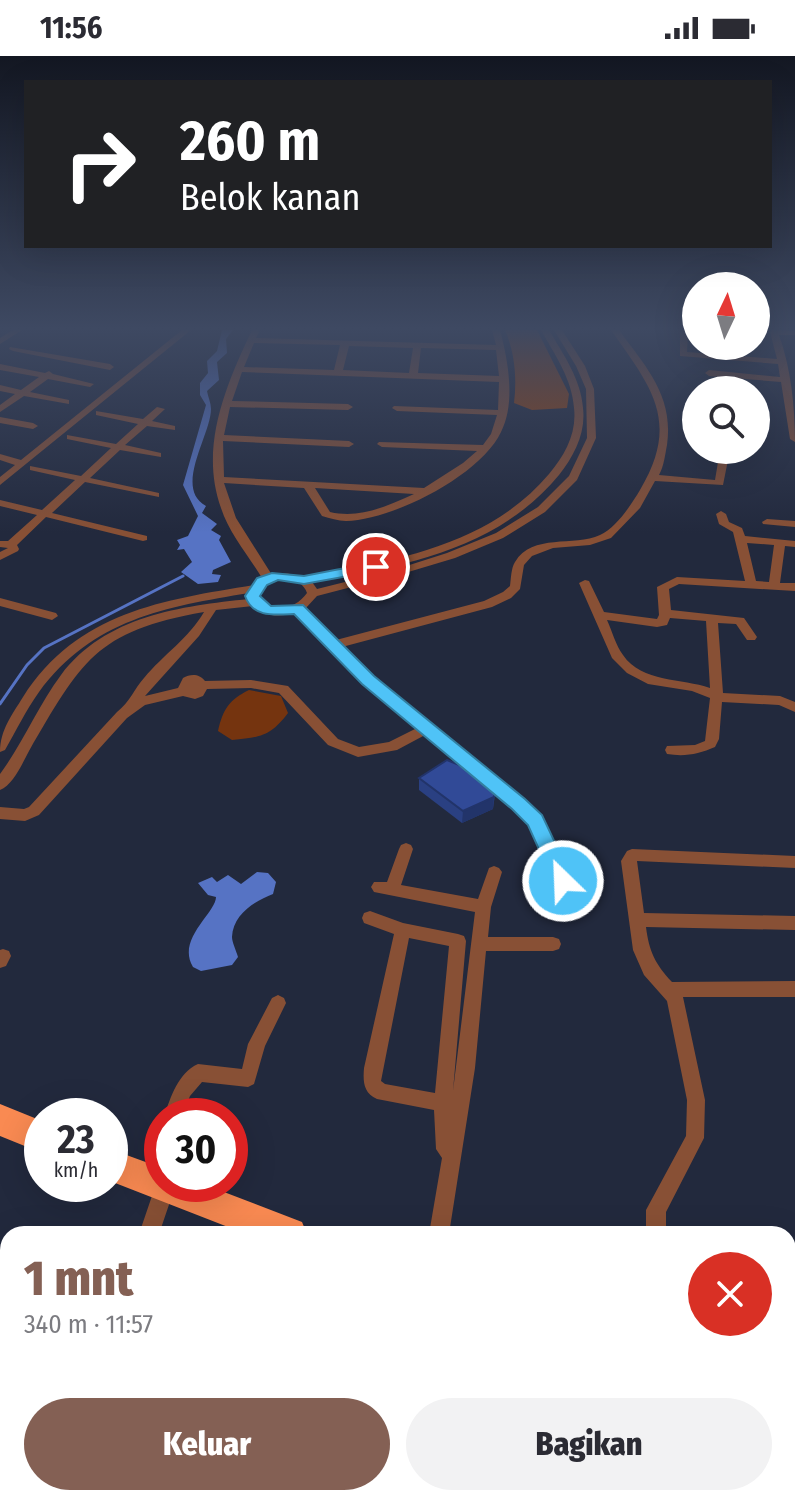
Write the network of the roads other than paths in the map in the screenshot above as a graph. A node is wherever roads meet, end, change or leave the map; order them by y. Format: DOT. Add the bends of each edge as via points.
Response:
graph roads {
  1 [pos="45,398"];
  2 [pos="86,398"];
  3 [pos="107,398"];
  4 [pos="230,398"];
  5 [pos="502,398"];
  6 [pos="577,398"];
  7 [pos="591,398"];
  8 [pos="658,398"];
  9 [pos="66,402"];
  10 [pos="228,404"];
  11 [pos="791,404"];
  12 [pos="348,407"];
  13 [pos="397,408"];
  14 [pos="579,408"];
  15 [pos="593,408"];
  16 [pos="160,409"];
  17 [pos="99,413"];
  18 [pos="502,413"];
  19 [pos="0,420"];
  20 [pos="146,423"];
  21 [pos="33,426"];
  22 [pos="793,427"];
  23 [pos="172,428"];
  24 [pos="70,437"];
  25 [pos="218,438"];
  26 [pos="795,439"];
  27 [pos="349,444"];
  28 [pos="382,444"];
  29 [pos="119,447"];
  30 [pos="486,448"];
  31 [pos="158,455"];
  32 [pos="3,461"];
  33 [pos="722,464"];
  34 [pos="27,466"];
  35 [pos="0,470"];
  36 [pos="654,478"];
  37 [pos="83,479"];
  38 [pos="219,480"];
  39 [pos="0,482"];
  40 [pos="307,484"];
  41 [pos="428,491"];
  42 [pos="155,495"];
  43 [pos="0,503"];
  44 [pos="44,514"];
  45 [pos="721,514"];
  46 [pos="767,522"];
  47 [pos="795,524"];
  48 [pos="143,538"];
  49 [pos="741,539"];
  50 [pos="780,543"];
  51 [pos="5,544"];
  52 [pos="795,544"];
  53 [pos="0,557"];
  54 [pos="268,578"];
  55 [pos="304,580"];
  56 [pos="585,583"];
  57 [pos="751,583"];
  58 [pos="774,584"];
  59 [pos="795,587"];
  60 [pos="256,588"];
  61 [pos="313,593"];
  62 [pos="0,602"];
  63 [pos="255,602"];
  64 [pos="212,607"];
  65 [pos="298,609"];
  66 [pos="665,615"];
  67 [pos="52,616"];
  68 [pos="602,616"];
  69 [pos="712,619"];
  70 [pos="751,637"];
  71 [pos="334,645"];
  72 [pos="164,668"];
  73 [pos="185,686"];
  74 [pos="717,697"];
  75 [pos="134,705"];
  76 [pos="795,707"];
  77 [pos="426,729"];
  78 [pos="0,747"];
  79 [pos="672,750"];
  80 [pos="0,785"];
  81 [pos="0,813"];
  82 [pos="406,849"];
  83 [pos="795,862"];
  84 [pos="494,872"];
  85 [pos="563,881"];
  86 [pos="483,907"];
  87 [pos="370,918"];
  88 [pos="638,920"];
  89 [pos="795,923"];
  90 [pos="403,930"];
  91 [pos="479,944"];
  92 [pos="553,944"];
  93 [pos="795,989"];
  94 [pos="670,990"];
  95 [pos="278,1003"];
  96 [pos="180,1098"];
  97 [pos="452,1105"];
  98 [pos="0,1120"];
  99 [pos="24,1130"];
  100 [pos="155,1202"];
  101 [pos="204,1202"];
  102 [pos="150,1226"];
  103 [pos="268,1226"];
  104 [pos="440,1226"];
  105 [pos="656,1226"];
  1 -- 9 [label="street"];
  2 -- 32 [label="street"];
  3 -- 34 [label="street"];
  4 -- 10 [label="street"];
  5 -- 18 [label="street"];
  6 -- 14 [label="street"];
  7 -- 15 [label="street"];
  8 -- 36 [label="street" via="665,426"];
  10 -- 12 [label="street"];
  10 -- 25 [label="street"];
  11 -- 22 [label="street"];
  13 -- 18 [label="street"];
  14 -- 15 [label="street"];
  14 -- 55 [label="street" via="574,441 554,476 534,499 500,521 421,555"];
  15 -- 61 [label="street" via="587,455 565,486 528,517 437,562"];
  16 -- 20 [label="street"];
  17 -- 20 [label="street"];
  18 -- 30 [label="street"];
  19 -- 21 [label="street"];
  20 -- 23 [label="street"];
  20 -- 29 [label="street"];
  22 -- 26 [label="street"];
  24 -- 29 [label="street"];
  25 -- 27 [label="street"];
  25 -- 38 [label="street"];
  28 -- 30 [label="street"];
  29 -- 31 [label="street"];
  29 -- 37 [label="street"];
  30 -- 41 [label="street" via="474,462"];
  32 -- 34 [label="street"];
  32 -- 35 [label="street"];
  33 -- 36 [label="street" via="719,483"];
  34 -- 37 [label="street"];
  34 -- 39 [label="street"];
  36 -- 71 [label="street" via="626,518 602,539 551,545 524,557 516,587 507,595 447,617"];
  37 -- 42 [label="street"];
  37 -- 44 [label="street"];
  38 -- 40 [label="street"];
  38 -- 54 [label="street" via="236,530"];
  40 -- 41 [label="street"];
  40 -- 41 [label="street" via="326,514 338,519 374,512"];
  43 -- 44 [label="street"];
  44 -- 48 [label="street"];
  44 -- 51 [label="street"];
  45 -- 49 [label="street"];
  46 -- 47 [label="street"];
  49 -- 50 [label="street"];
  49 -- 57 [label="street"];
  50 -- 52 [label="street"];
  50 -- 58 [label="street"];
  51 -- 53 [label="street" via="13,551"];
  54 -- 55 [label="street" via="287,575"];
  54 -- 60 [label="street"];
  55 -- 61 [label="street"];
  56 -- 68 [label="street"];
  57 -- 58 [label="street"];
  57 -- 66 [label="street" via="671,582 663,587"];
  58 -- 59 [label="street"];
  60 -- 63 [label="street"];
  60 -- 78 [label="street" via="144,610 89,634 47,673"];
  61 -- 65 [label="street"];
  62 -- 67 [label="street"];
  63 -- 64 [label="street"];
  63 -- 65 [label="street" via="278,612"];
  64 -- 72 [label="street"];
  64 -- 80 [label="street" via="134,625 83,658"];
  65 -- 71 [label="street"];
  66 -- 68 [label="street" via="661,623"];
  66 -- 69 [label="street"];
  68 -- 74 [label="street" via="618,658 631,670 652,681 694,687"];
  69 -- 70 [label="street" via="743,622"];
  69 -- 74 [label="street"];
  71 -- 77 [label="street"];
  72 -- 73 [label="street"];
  72 -- 75 [label="street"];
  73 -- 75 [label="street"];
  73 -- 77 [label="street" via="199,681 283,689 333,742 358,752 392,747"];
  74 -- 76 [label="street" via="780,701"];
  74 -- 79 [label="street" via="710,744"];
  75 -- 81 [label="street" via="34,811"];
  77 -- 85 [label="street" via="536,820"];
  82 -- 86 [label="street" via="385,889"];
  83 -- 88 [label="street" via="632,855"];
  84 -- 86 [label="street"];
  86 -- 91 [label="street"];
  87 -- 90 [label="street"];
  88 -- 89 [label="street"];
  88 -- 94 [label="street" via="641,950 650,970"];
  90 -- 97 [label="street" via="458,941"];
  90 -- 97 [label="street" via="372,1083 385,1093"];
  91 -- 92 [label="street"];
  91 -- 97 [label="street"];
  93 -- 94 [label="street"];
  94 -- 105 [label="street" via="696,1100 696,1129 656,1210"];
  95 -- 96 [label="street" via="248,1078 198,1073"];
  97 -- 104 [label="street" via="452,1153"];
  98 -- 99 [label="highway"];
  100 -- 102 [label="street"];
  101 -- 103 [label="highway"];
}
